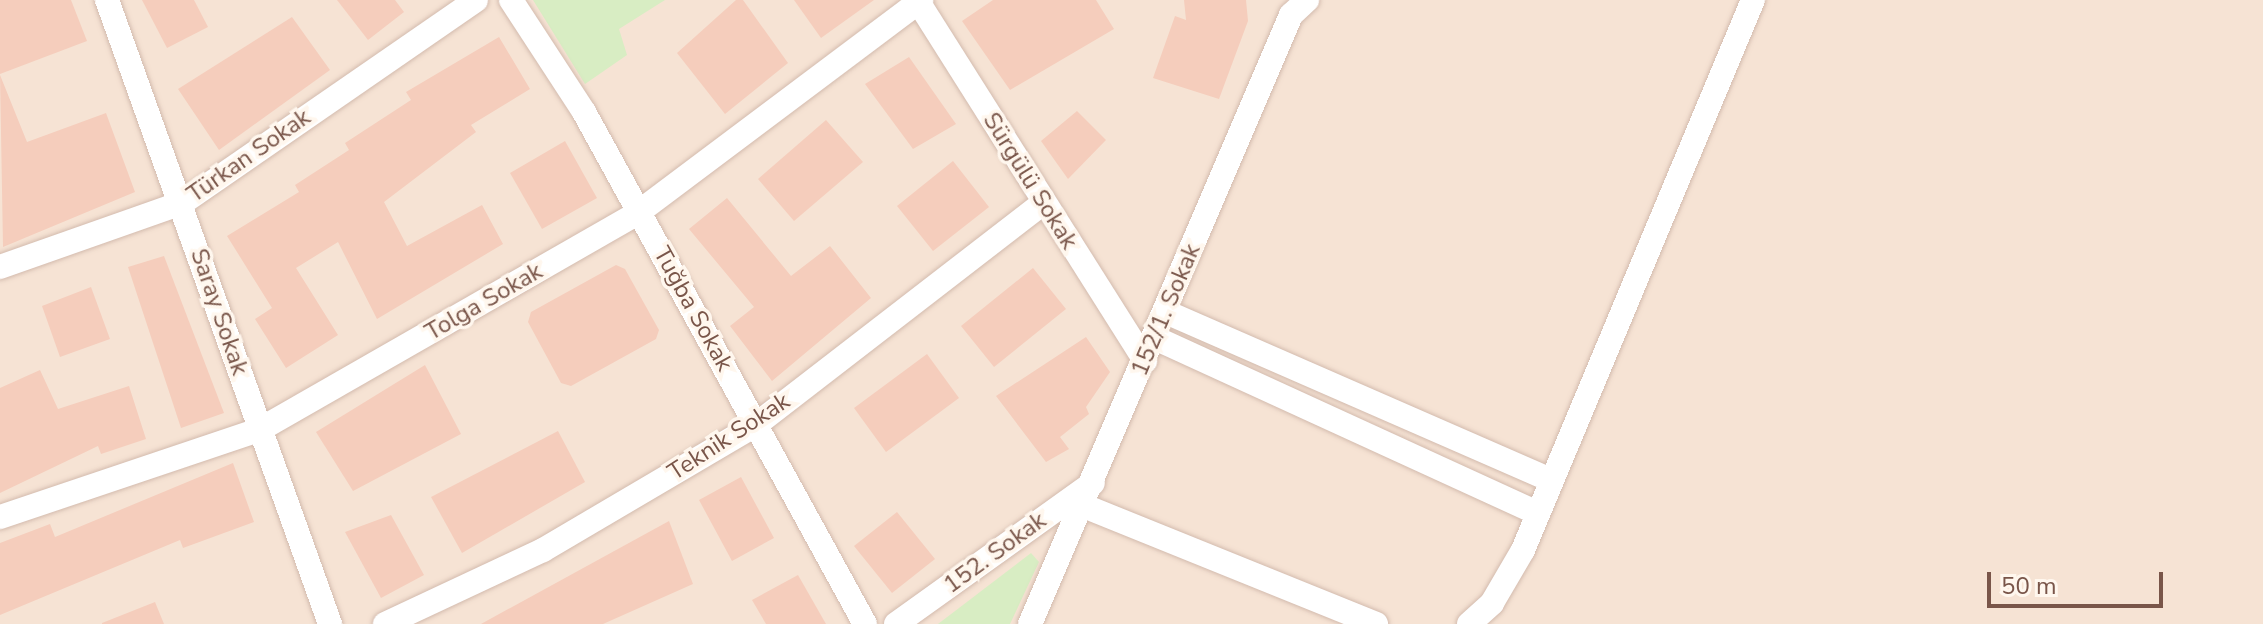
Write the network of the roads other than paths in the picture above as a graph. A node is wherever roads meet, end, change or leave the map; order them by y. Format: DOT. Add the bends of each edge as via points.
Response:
graph roads {
  1 [pos="107,0"];
  2 [pos="476,0"];
  3 [pos="511,0"];
  4 [pos="1307,0"];
  5 [pos="1753,0"];
  6 [pos="919,1"];
  7 [pos="182,203"];
  8 [pos="1043,203"];
  9 [pos="639,212"];
  10 [pos="0,267"];
  11 [pos="1166,312"];
  12 [pos="1150,350"];
  13 [pos="757,424"];
  14 [pos="259,430"];
  15 [pos="1552,481"];
  16 [pos="1094,482"];
  17 [pos="1084,506"];
  18 [pos="1538,513"];
  19 [pos="0,517"];
  20 [pos="330,624"];
  21 [pos="385,624"];
  22 [pos="865,624"];
  23 [pos="896,624"];
  24 [pos="1030,624"];
  25 [pos="1376,624"];
  26 [pos="1469,624"];
  1 -- 7 [label="street, Saray Sokak"];
  2 -- 7 [label="street, Türkan Sokak"];
  3 -- 9 [label="street, Tuğba Sokak"];
  4 -- 11 [label="street, 152/1. Sokak" via="1291,15"];
  5 -- 15 [label="street"];
  6 -- 8 [label="street, Sürgülü Sokak"];
  6 -- 9 [label="street, Tolga Sokak"];
  7 -- 10 [label="street, Türkan Sokak"];
  7 -- 14 [label="street, Saray Sokak"];
  8 -- 12 [label="street, Sürgülü Sokak"];
  8 -- 13 [label="street, Teknik Sokak"];
  9 -- 13 [label="street, Tuğba Sokak"];
  9 -- 14 [label="street, Tolga Sokak"];
  11 -- 12 [label="street, 152/1. Sokak"];
  11 -- 15 [label="street"];
  12 -- 16 [label="street, 152/1. Sokak"];
  12 -- 18 [label="street"];
  13 -- 21 [label="street, Teknik Sokak" via="543,550"];
  13 -- 22 [label="street, Tuğba Sokak"];
  14 -- 19 [label="street, Tolga Sokak"];
  14 -- 20 [label="street, Saray Sokak"];
  15 -- 18 [label="street"];
  16 -- 17 [label="street, 152/1. Sokak"];
  16 -- 23 [label="street, 152. Sokak"];
  17 -- 24 [label="street, 152/1. Sokak"];
  17 -- 25 [label="street"];
  18 -- 26 [label="street" via="1492,603"];
}
